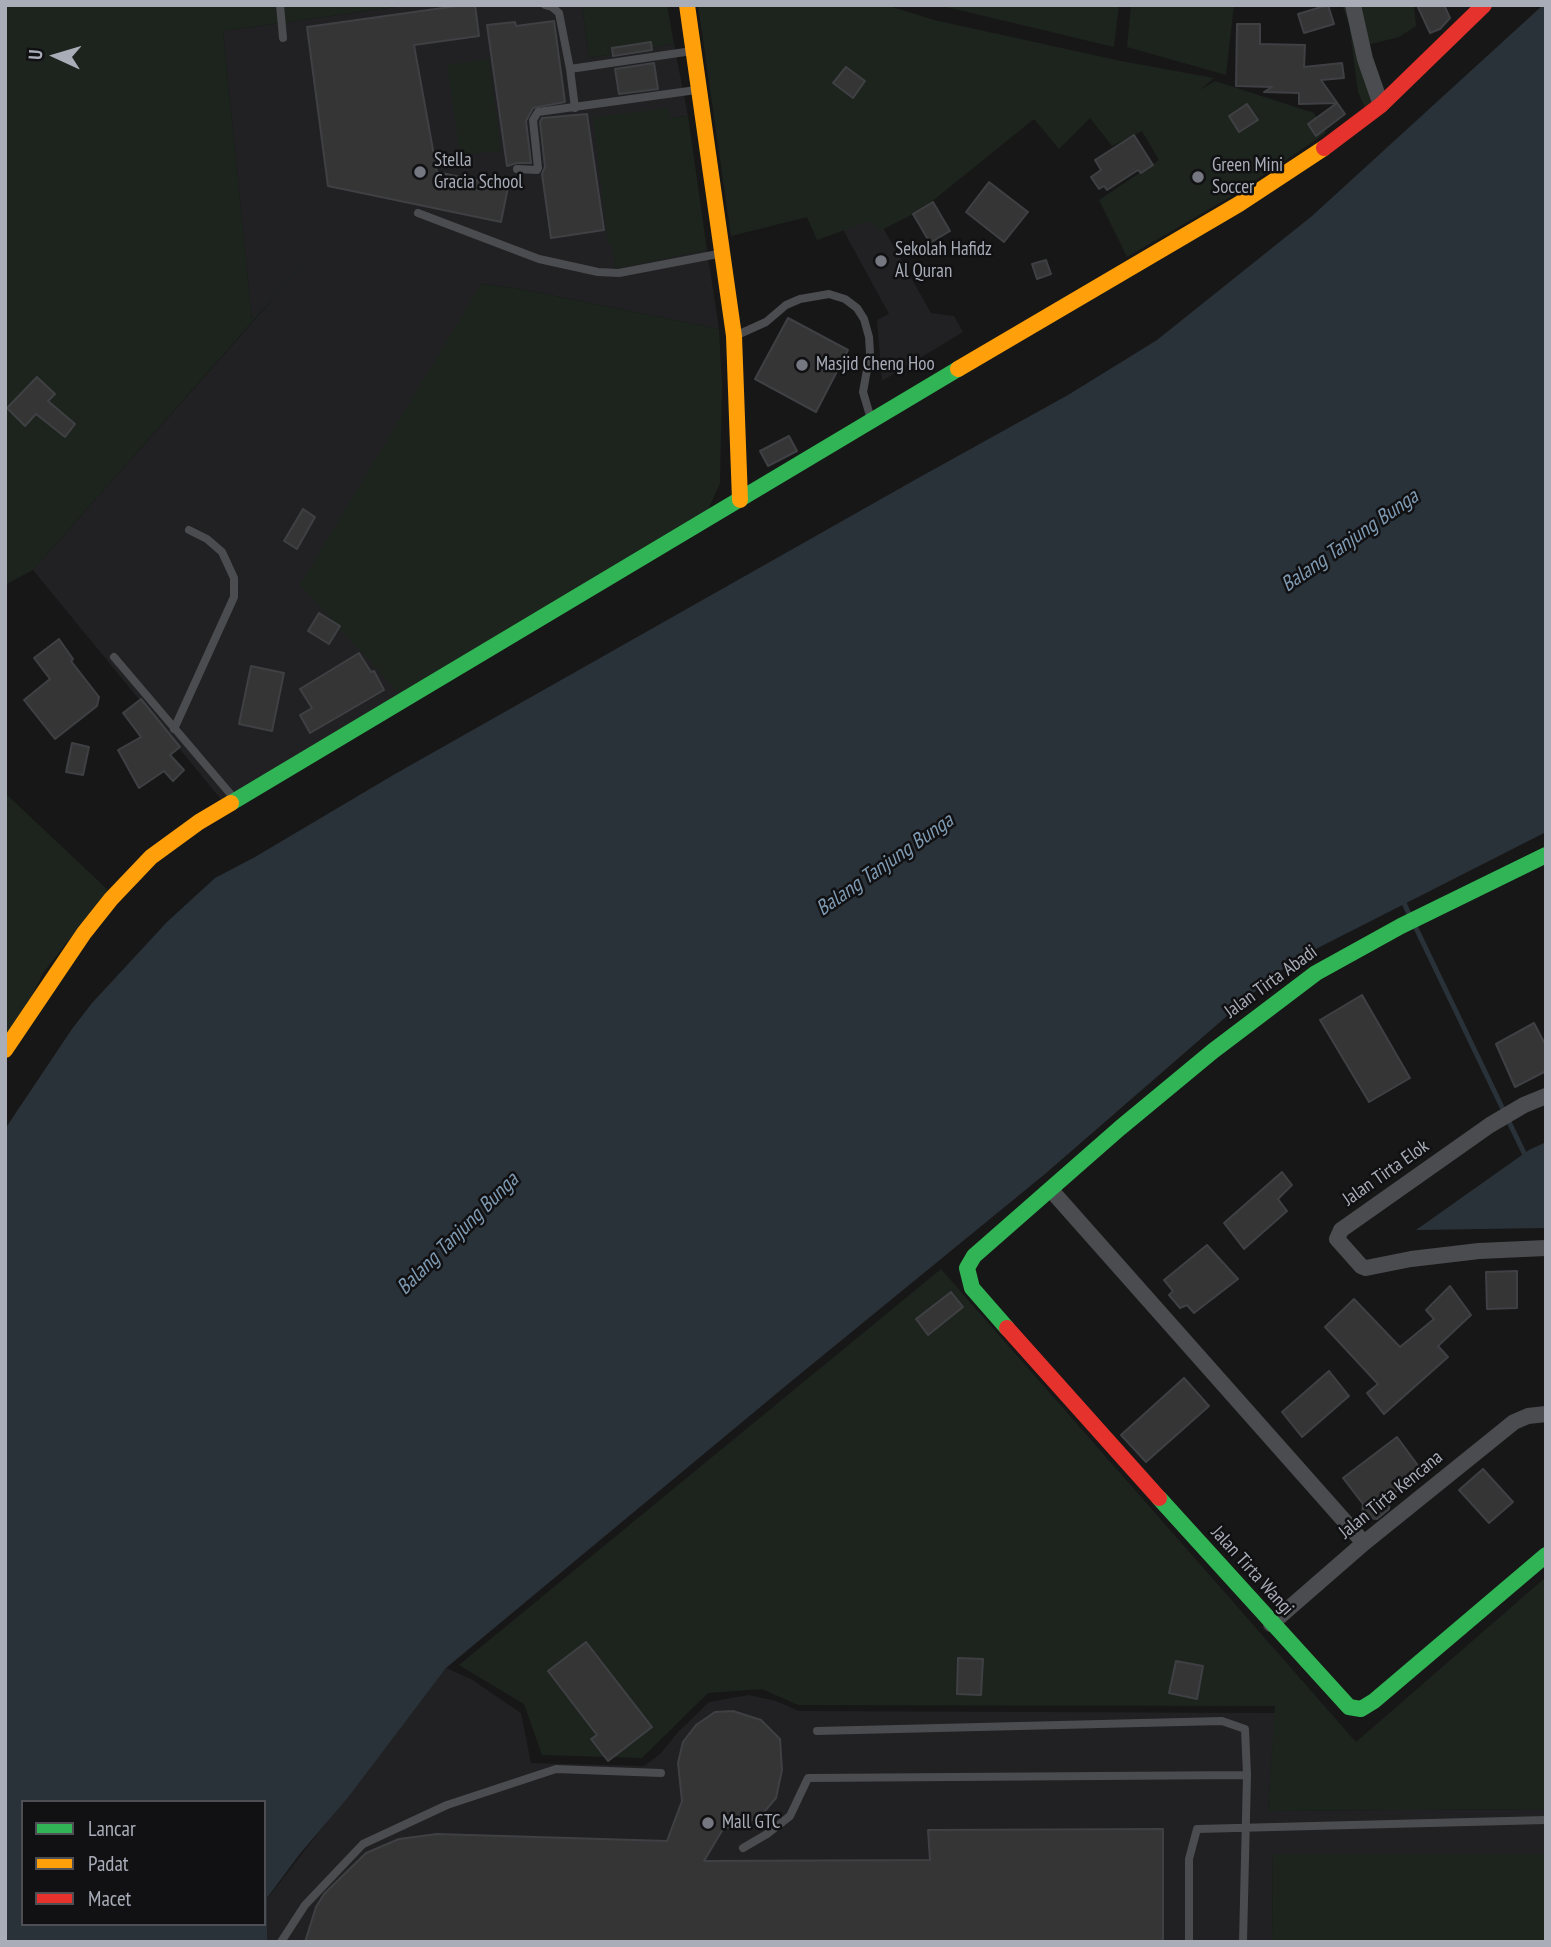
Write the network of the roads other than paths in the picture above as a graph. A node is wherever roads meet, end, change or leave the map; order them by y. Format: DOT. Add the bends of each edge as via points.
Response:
graph roads {
  1 [pos="280,5"];
  2 [pos="545,5"];
  3 [pos="687,5"];
  4 [pos="1353,5"];
  5 [pos="1484,5"];
  6 [pos="283,38"];
  7 [pos="694,51"];
  8 [pos="570,69"];
  9 [pos="699,90"];
  10 [pos="1381,105"];
  11 [pos="575,108"];
  12 [pos="517,169"];
  13 [pos="418,213"];
  14 [pos="721,253"];
  15 [pos="734,336"];
  16 [pos="872,422"];
  17 [pos="740,500"];
  18 [pos="189,530"];
  19 [pos="114,657"];
  20 [pos="174,729"];
  21 [pos="235,800"];
  22 [pos="1546,855"];
  23 [pos="5,1050"];
  24 [pos="1546,1096"];
  25 [pos="1051,1190"];
  26 [pos="1546,1248"];
  27 [pos="967,1268"];
  28 [pos="1546,1414"];
  29 [pos="1364,1543"];
  30 [pos="1546,1555"];
  31 [pos="1271,1624"];
  32 [pos="817,1731"];
  33 [pos="661,1773"];
  34 [pos="1247,1775"];
  35 [pos="1546,1821"];
  36 [pos="1244,1827"];
  37 [pos="743,1848"];
  38 [pos="281,1942"];
  39 [pos="1189,1942"];
  40 [pos="1243,1942"];
  1 -- 6 [label="lane"];
  2 -- 8 [label="lane" via="559,13"];
  3 -- 7 [label="street"];
  4 -- 10 [label="street"];
  5 -- 10 [label="street"];
  7 -- 8 [label="lane"];
  7 -- 9 [label="street"];
  8 -- 11 [label="lane"];
  9 -- 11 [label="lane"];
  9 -- 14 [label="street"];
  10 -- 16 [label="street" via="1239,204"];
  11 -- 12 [label="lane" via="534,115 538,168"];
  13 -- 14 [label="lane" via="539,259 598,272 619,273"];
  14 -- 15 [label="street"];
  15 -- 16 [label="lane" via="800,299 829,294 845,299 864,319 869,337 863,392"];
  15 -- 17 [label="street"];
  16 -- 17 [label="street"];
  17 -- 21 [label="street"];
  18 -- 20 [label="lane" via="222,552 234,578 234,597"];
  19 -- 20 [label="lane"];
  20 -- 21 [label="lane"];
  21 -- 23 [label="street" via="151,857 111,899"];
  22 -- 25 [label="street, Jalan Tirta Abadi" via="1316,972 1120,1128"];
  24 -- 26 [label="street, Jalan Tirta Elok" via="1490,1125 1341,1230 1337,1238 1366,1268 1479,1251"];
  25 -- 27 [label="street, Jalan Tirta Abadi" via="974,1256"];
  25 -- 29 [label="street"];
  27 -- 31 [label="street, Jalan Tirta Wangi" via="972,1288"];
  28 -- 29 [label="street, Jalan Tirta Kencana" via="1514,1422"];
  29 -- 31 [label="street, Jalan Tirta Kencana"];
  30 -- 31 [label="street, Jalan Tirta Wangi" via="1361,1709 1346,1705"];
  32 -- 34 [label="lane" via="1222,1721 1245,1729"];
  33 -- 38 [label="lane" via="556,1769 447,1805 363,1844 305,1905"];
  34 -- 36 [label="lane"];
  34 -- 37 [label="lane" via="808,1778 790,1816"];
  35 -- 36 [label="lane"];
  36 -- 39 [label="lane" via="1197,1829 1189,1859"];
  36 -- 40 [label="lane"];
}
